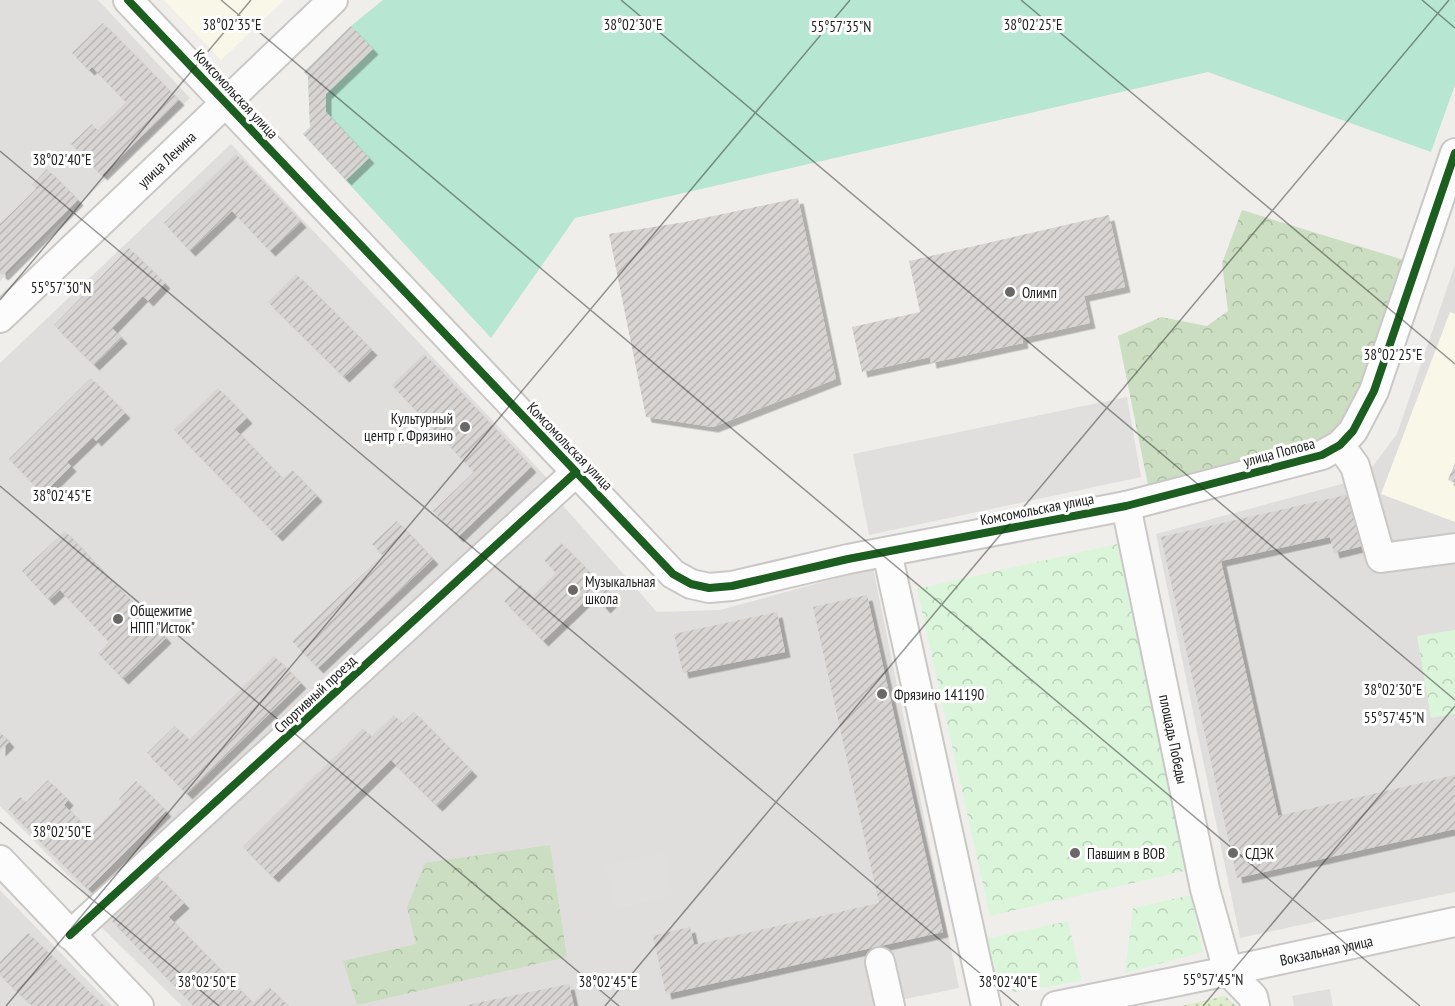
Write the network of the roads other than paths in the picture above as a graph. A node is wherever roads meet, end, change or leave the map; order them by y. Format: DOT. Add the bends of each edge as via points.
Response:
graph roads {
  1 [pos="128,0"];
  2 [pos="333,0"];
  3 [pos="225,102"];
  4 [pos="1452,171"];
  5 [pos="0,318"];
  6 [pos="1340,445"];
  7 [pos="576,472"];
  8 [pos="1126,506"];
  9 [pos="1455,548"];
  10 [pos="887,552"];
  11 [pos="0,860"];
  12 [pos="1455,922"];
  13 [pos="70,935"];
  14 [pos="880,962"];
  15 [pos="1228,971"];
  16 [pos="139,1006"];
  17 [pos="890,1006"];
  18 [pos="986,1006"];
  19 [pos="1056,1006"];
  20 [pos="1255,1006"];
  1 -- 3 [label="street, Комсомольская улица"];
  2 -- 3 [label="street, улица Ленина"];
  3 -- 5 [label="street, улица Ленина"];
  3 -- 7 [label="street, Комсомольская улица"];
  4 -- 6 [label="street, улица Попова" via="1374,391 1353,431"];
  6 -- 8 [label="street, улица Попова" via="1322,455"];
  6 -- 9 [label="street" via="1355,466 1381,558"];
  7 -- 10 [label="street, Комсомольская улица" via="673,574 691,584 709,588 732,586"];
  7 -- 13 [label="street, Спортивный проезд"];
  8 -- 10 [label="street, Комсомольская улица"];
  8 -- 15 [label="street, площадь Победы" via="1205,889"];
  10 -- 18 [label="street"];
  11 -- 13 [label="street"];
  12 -- 15 [label="street, Вокзальная улица"];
  13 -- 16 [label="street"];
  14 -- 17 [label="street"];
  15 -- 19 [label="street, Вокзальная улица"];
  15 -- 20 [label="street" via="1253,997"];
}
